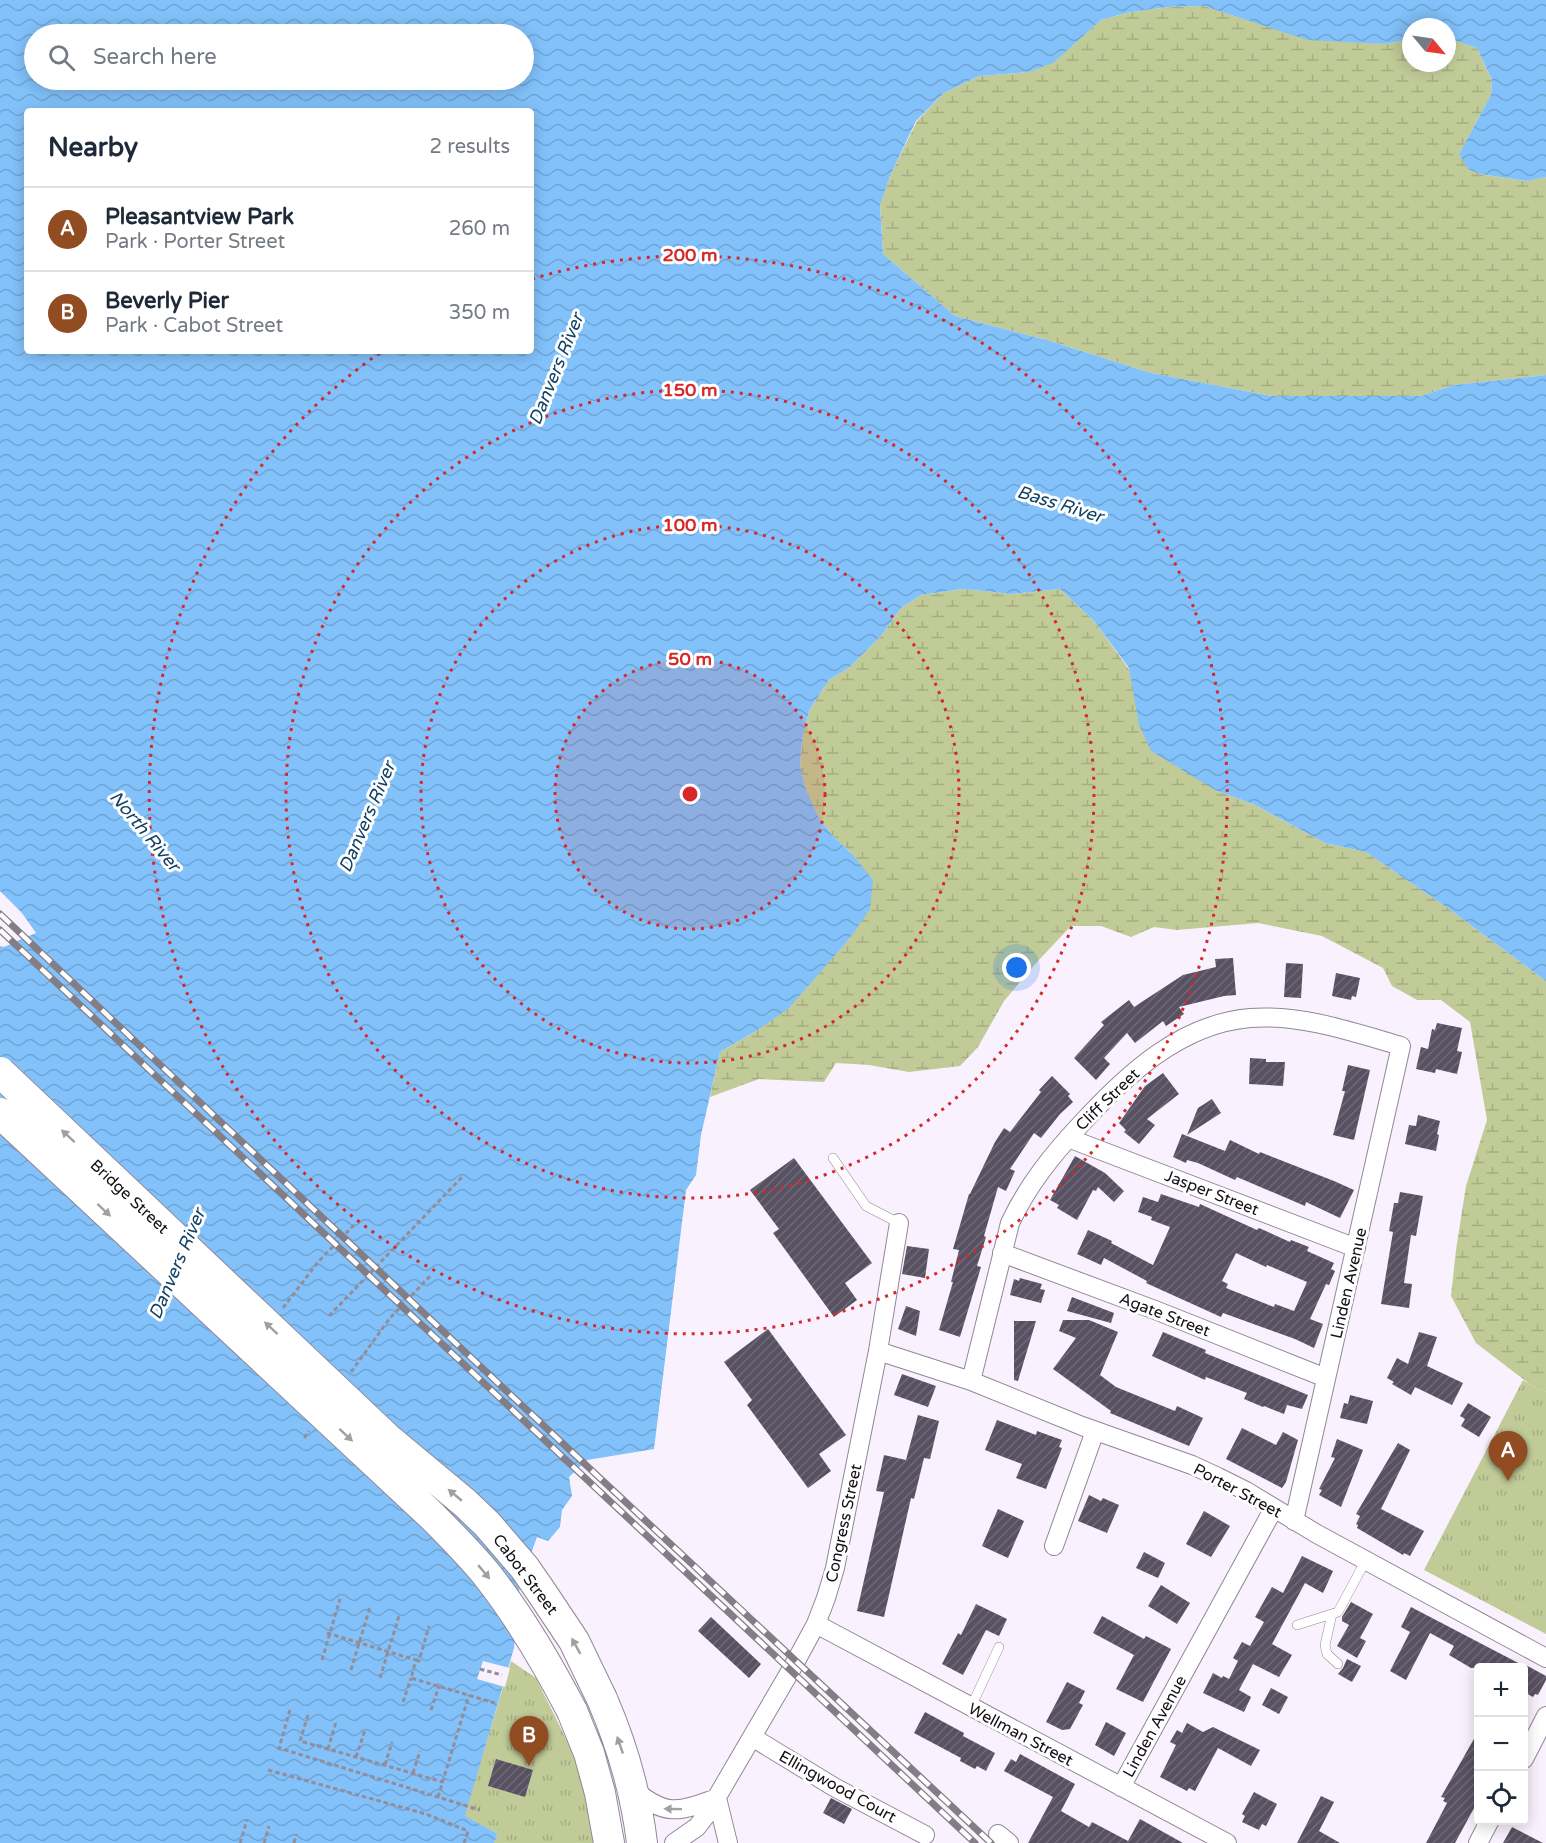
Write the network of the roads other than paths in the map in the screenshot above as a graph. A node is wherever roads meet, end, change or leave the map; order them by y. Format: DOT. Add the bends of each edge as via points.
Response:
graph roads {
  1 [pos="1401,1046"];
  2 [pos="0,1072"];
  3 [pos="0,1113"];
  4 [pos="1068,1138"];
  5 [pos="833,1158"];
  6 [pos="899,1223"];
  7 [pos="1356,1248"];
  8 [pos="1002,1252"];
  9 [pos="878,1352"];
  10 [pos="1326,1378"];
  11 [pos="308,1382"];
  12 [pos="971,1382"];
  13 [pos="1095,1431"];
  14 [pos="1274,1508"];
  15 [pos="1294,1521"];
  16 [pos="1054,1546"];
  17 [pos="1366,1560"];
  18 [pos="1332,1614"];
  19 [pos="816,1624"];
  20 [pos="1297,1625"];
  21 [pos="999,1647"];
  22 [pos="1546,1658"];
  23 [pos="1338,1664"];
  24 [pos="971,1707"];
  25 [pos="1546,1716"];
  26 [pos="752,1737"];
  27 [pos="1528,1751"];
  28 [pos="1121,1787"];
  29 [pos="633,1789"];
  30 [pos="717,1798"];
  31 [pos="1488,1825"];
  32 [pos="925,1835"];
  33 [pos="609,1843"];
  34 [pos="642,1843"];
  35 [pos="674,1843"];
  36 [pos="728,1843"];
  37 [pos="1227,1843"];
  38 [pos="1478,1843"];
  1 -- 4 [label="street, Cliff Street" via="1305,1021 1250,1018 1221,1023 1186,1037 1146,1062 1122,1081"];
  1 -- 7 [label="street, Linden Avenue"];
  11 -- 2 [label="highway, Bridge Street, one-way, bridge"];
  3 -- 11 [label="highway, Bridge Street, one-way, bridge"];
  4 -- 7 [label="street, Jasper Street"];
  4 -- 8 [label="street, Cliff Street" via="1022,1199"];
  5 -- 6 [label="lane" via="866,1206"];
  6 -- 9 [label="street, Congress Street"];
  7 -- 10 [label="street, Linden Avenue"];
  8 -- 10 [label="street, Agate Street"];
  8 -- 12 [label="street, Cliff Street"];
  9 -- 12 [label="street, Porter Street"];
  9 -- 19 [label="street, Congress Street" via="835,1568"];
  10 -- 15 [label="street, Linden Avenue"];
  29 -- 11 [label="highway, Cabot Street, one-way, bridge" via="613,1725 574,1641 508,1548 465,1503 387,1438"];
  11 -- 33 [label="highway, Cabot Street, one-way, bridge" via="486,1574 531,1637 572,1711 592,1763"];
  12 -- 13 [label="street, Porter Street"];
  13 -- 14 [label="street, Porter Street" via="1192,1465"];
  13 -- 16 [label="street"];
  14 -- 15 [label="street, Porter Street"];
  14 -- 28 [label="street, Linden Avenue"];
  15 -- 17 [label="street, Porter Street"];
  17 -- 18 [label="lane" via="1338,1612"];
  17 -- 22 [label="street, Porter Street"];
  18 -- 20 [label="lane"];
  18 -- 23 [label="lane" via="1325,1645 1327,1654"];
  19 -- 24 [label="street, Wellman Street"];
  19 -- 26 [label="street, Congress Street"];
  21 -- 24 [label="lane"];
  24 -- 28 [label="street, Wellman Street"];
  25 -- 27 [label="street"];
  26 -- 30 [label="street, Congress Street"];
  26 -- 32 [label="street, Ellingwood Court" via="834,1787"];
  28 -- 37 [label="street, Wellman Street"];
  30 -- 29 [label="street, one-way" via="690,1808 662,1809"];
  29 -- 34 [label="highway, Cabot Street"];
  30 -- 35 [label="street, Congress Street" via="697,1827"];
  30 -- 36 [label="street"];
  31 -- 38 [label="street"];
}
